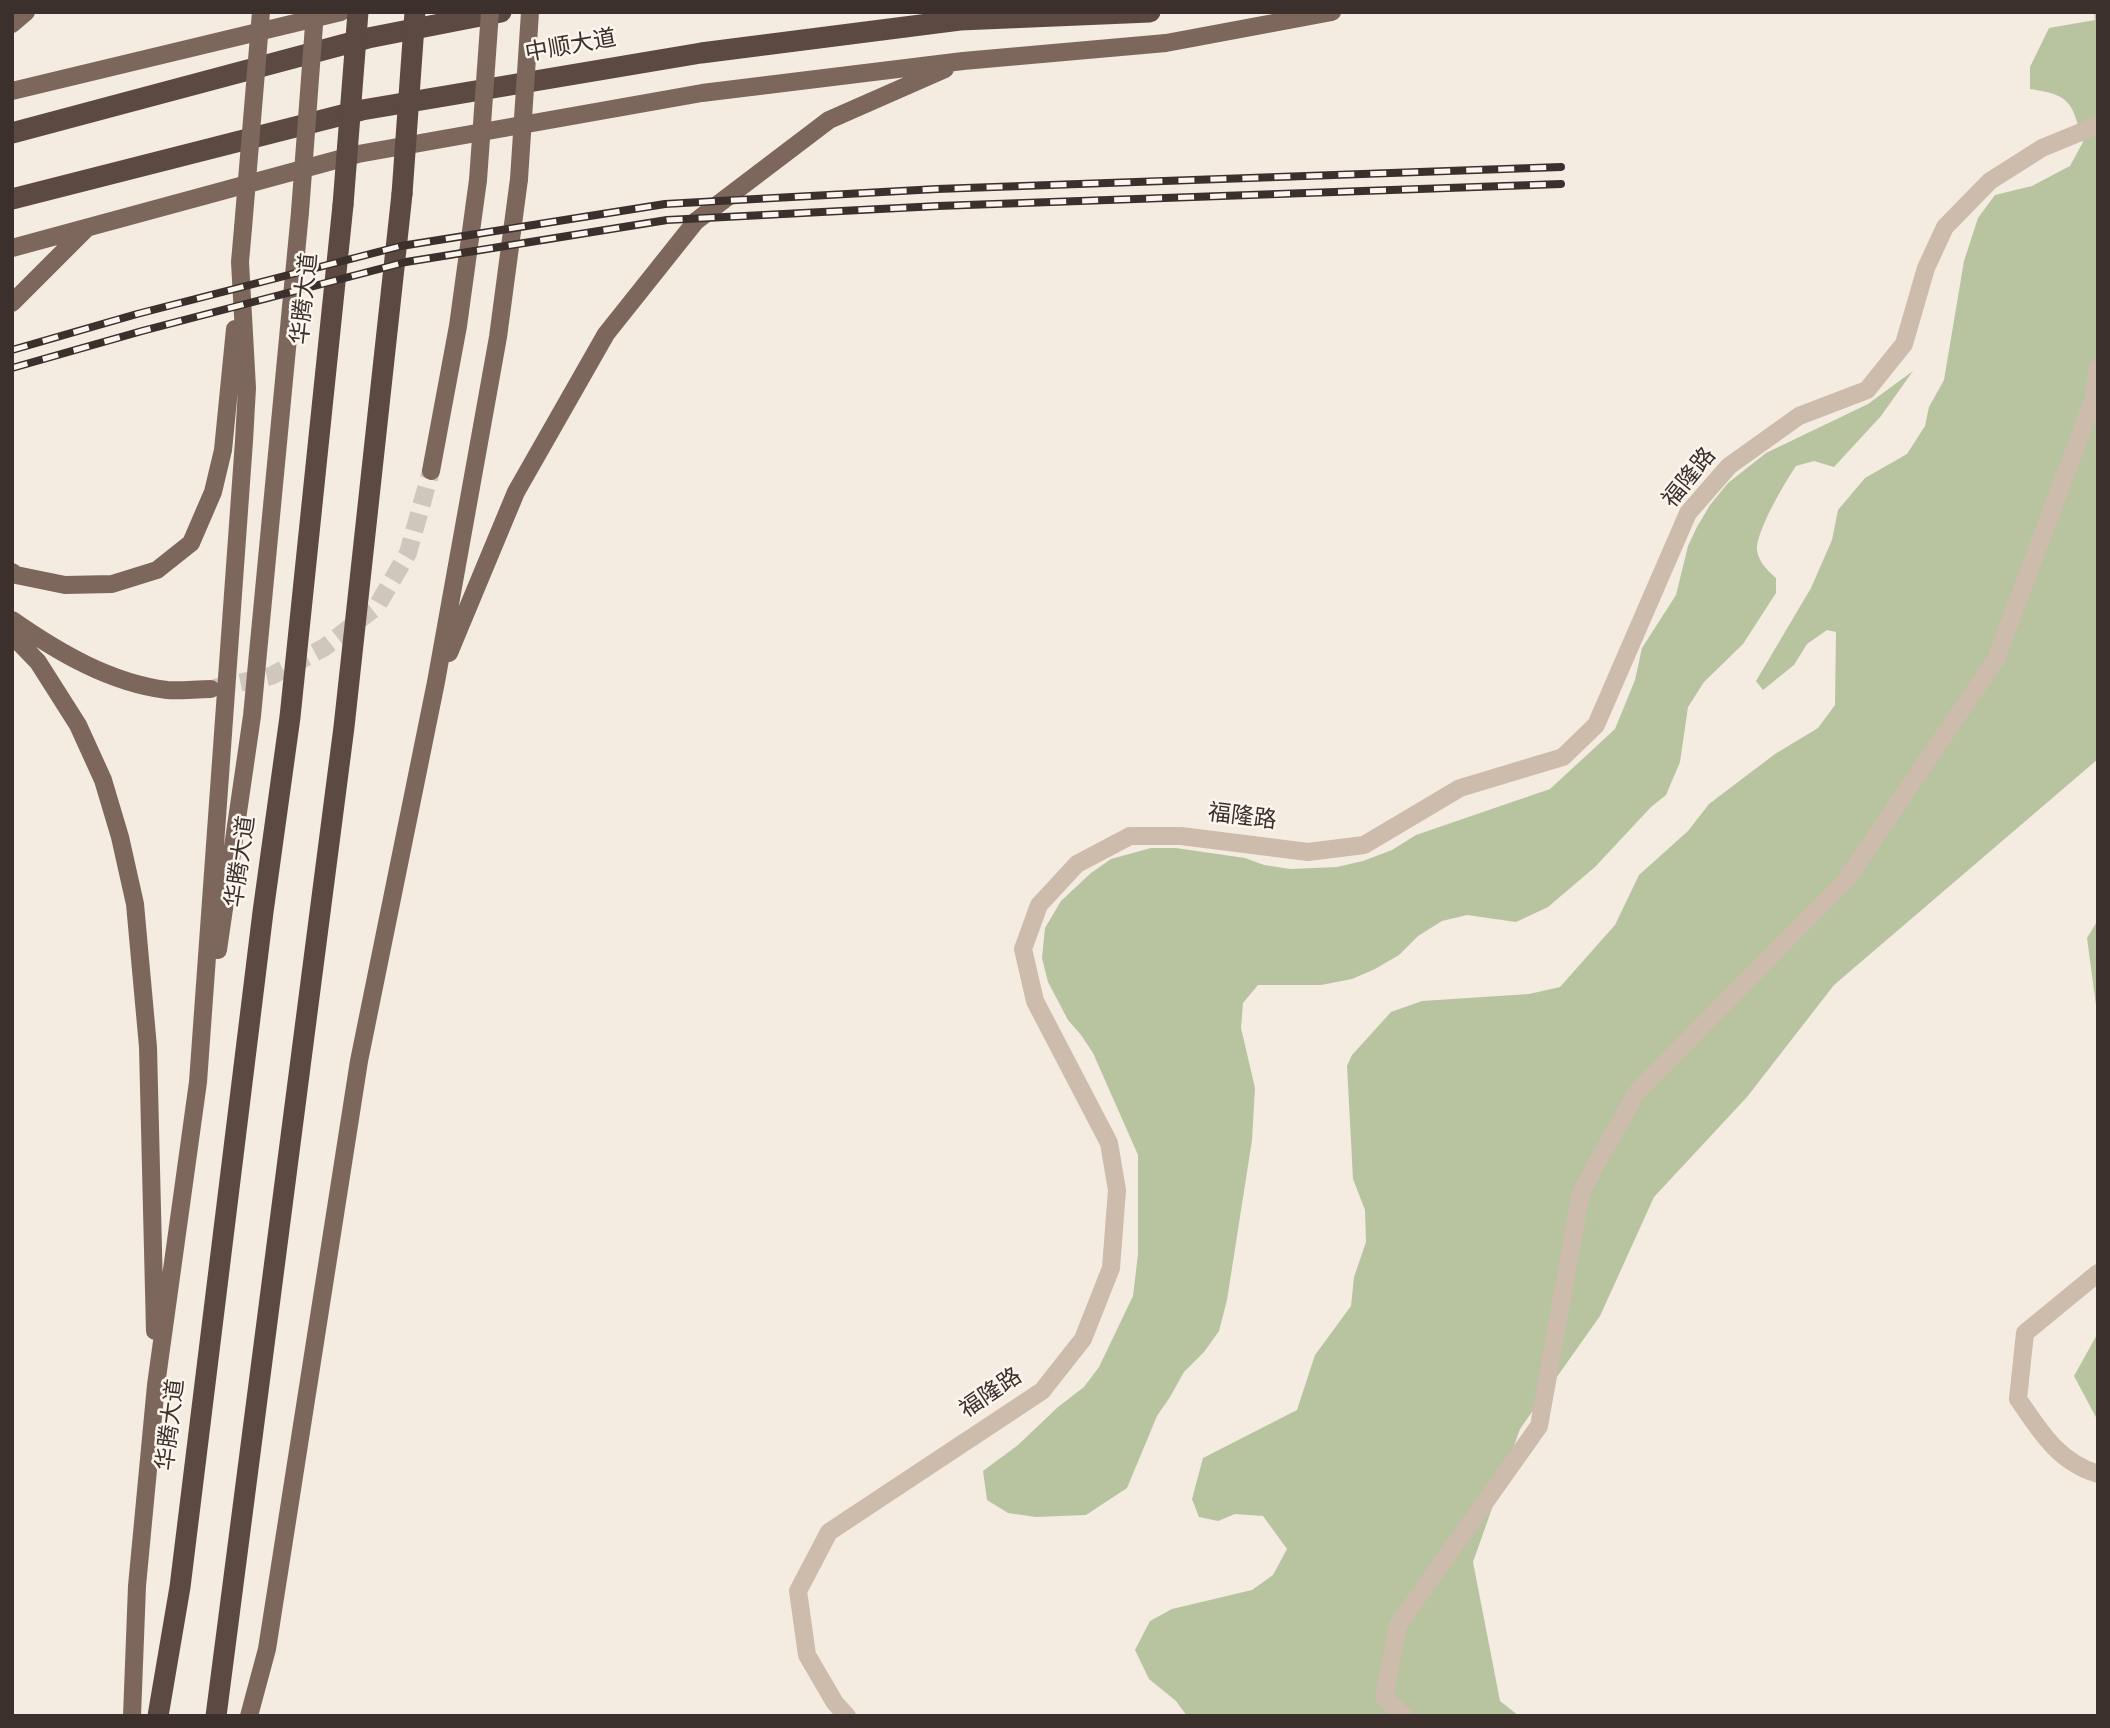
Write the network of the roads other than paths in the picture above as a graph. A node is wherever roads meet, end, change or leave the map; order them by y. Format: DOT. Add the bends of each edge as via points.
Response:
graph roads {
  1 [pos="26,12"];
  2 [pos="261,12"];
  3 [pos="315,12"];
  4 [pos="341,12"];
  5 [pos="358,12"];
  6 [pos="415,12"];
  7 [pos="491,12"];
  8 [pos="501,12"];
  9 [pos="530,12"];
  10 [pos="1150,12"];
  11 [pos="1332,12"];
  12 [pos="12,24"];
  13 [pos="963,61"];
  14 [pos="12,92"];
  15 [pos="2098,125"];
  16 [pos="12,133"];
  17 [pos="12,199"];
  18 [pos="87,228"];
  19 [pos="12,248"];
  20 [pos="240,262"];
  21 [pos="12,303"];
  22 [pos="2098,367"];
  23 [pos="431,471"];
  24 [pos="12,572"];
  25 [pos="12,620"];
  26 [pos="12,635"];
  27 [pos="436,682"];
  28 [pos="211,689"];
  29 [pos="198,1082"];
  30 [pos="2098,1273"];
  31 [pos="156,1385"];
  32 [pos="2098,1474"];
  33 [pos="132,1716"];
  34 [pos="158,1716"];
  35 [pos="216,1716"];
  36 [pos="249,1716"];
  37 [pos="847,1716"];
  38 [pos="1404,1716"];
  1 -- 12 [label="main road"];
  2 -- 20 [label="main road, bridge"];
  3 -- 29 [label="main road, bridge" via="252,716"];
  4 -- 14 [label="main road"];
  5 -- 34 [label="highway, 华腾大道, bridge" via="343,205 290,717 180,1587"];
  6 -- 35 [label="highway, bridge" via="402,194 344,727"];
  7 -- 23 [label="main road, bridge" via="478,180 458,326"];
  8 -- 16 [label="highway" via="368,38"];
  9 -- 27 [label="main road, bridge" via="519,179 498,337"];
  10 -- 17 [label="highway, 中顺大道" via="960,20 701,52 362,110"];
  11 -- 13 [label="main road" via="1166,43"];
  13 -- 18 [label="main road" via="702,93 358,154"];
  13 -- 27 [label="main road" via="829,120 696,221 606,334 516,492"];
  15 -- 37 [label="street, 福隆路" via="2042,148 1990,181 1945,227 1926,268 1904,344 1867,390 1798,416 1729,466 1688,513 1597,725 1563,757 1460,788 1364,845 1308,852 1181,836 1130,836 1077,864 1039,905 1023,949 1035,1001 1109,1143 1117,1190 1111,1268 1083,1339 1042,1391 829,1532 797,1591 807,1655"];
  18 -- 19 [label="main road"];
  18 -- 21 [label="main road"];
  20 -- 24 [label="main road" via="223,450 213,492 191,543 158,570 112,584 65,586"];
  20 -- 29 [label="main road" via="246,415"];
  22 -- 38 [label="street" via="2093,401 1996,659 1846,880 1636,1093 1581,1192 1539,1426 1398,1625 1384,1697"];
  25 -- 28 [label="main road" via="54,649 118,678 166,690"];
  26 -- 31 [label="main road" via="38,662 78,725 103,780 135,904 148,1047"];
  27 -- 36 [label="main road" via="359,1060 267,1649"];
  29 -- 31 [label="main road"];
  30 -- 32 [label="street" via="2025,1333 2018,1399 2048,1443 2081,1469"];
  31 -- 33 [label="main road" via="137,1586"];
}
